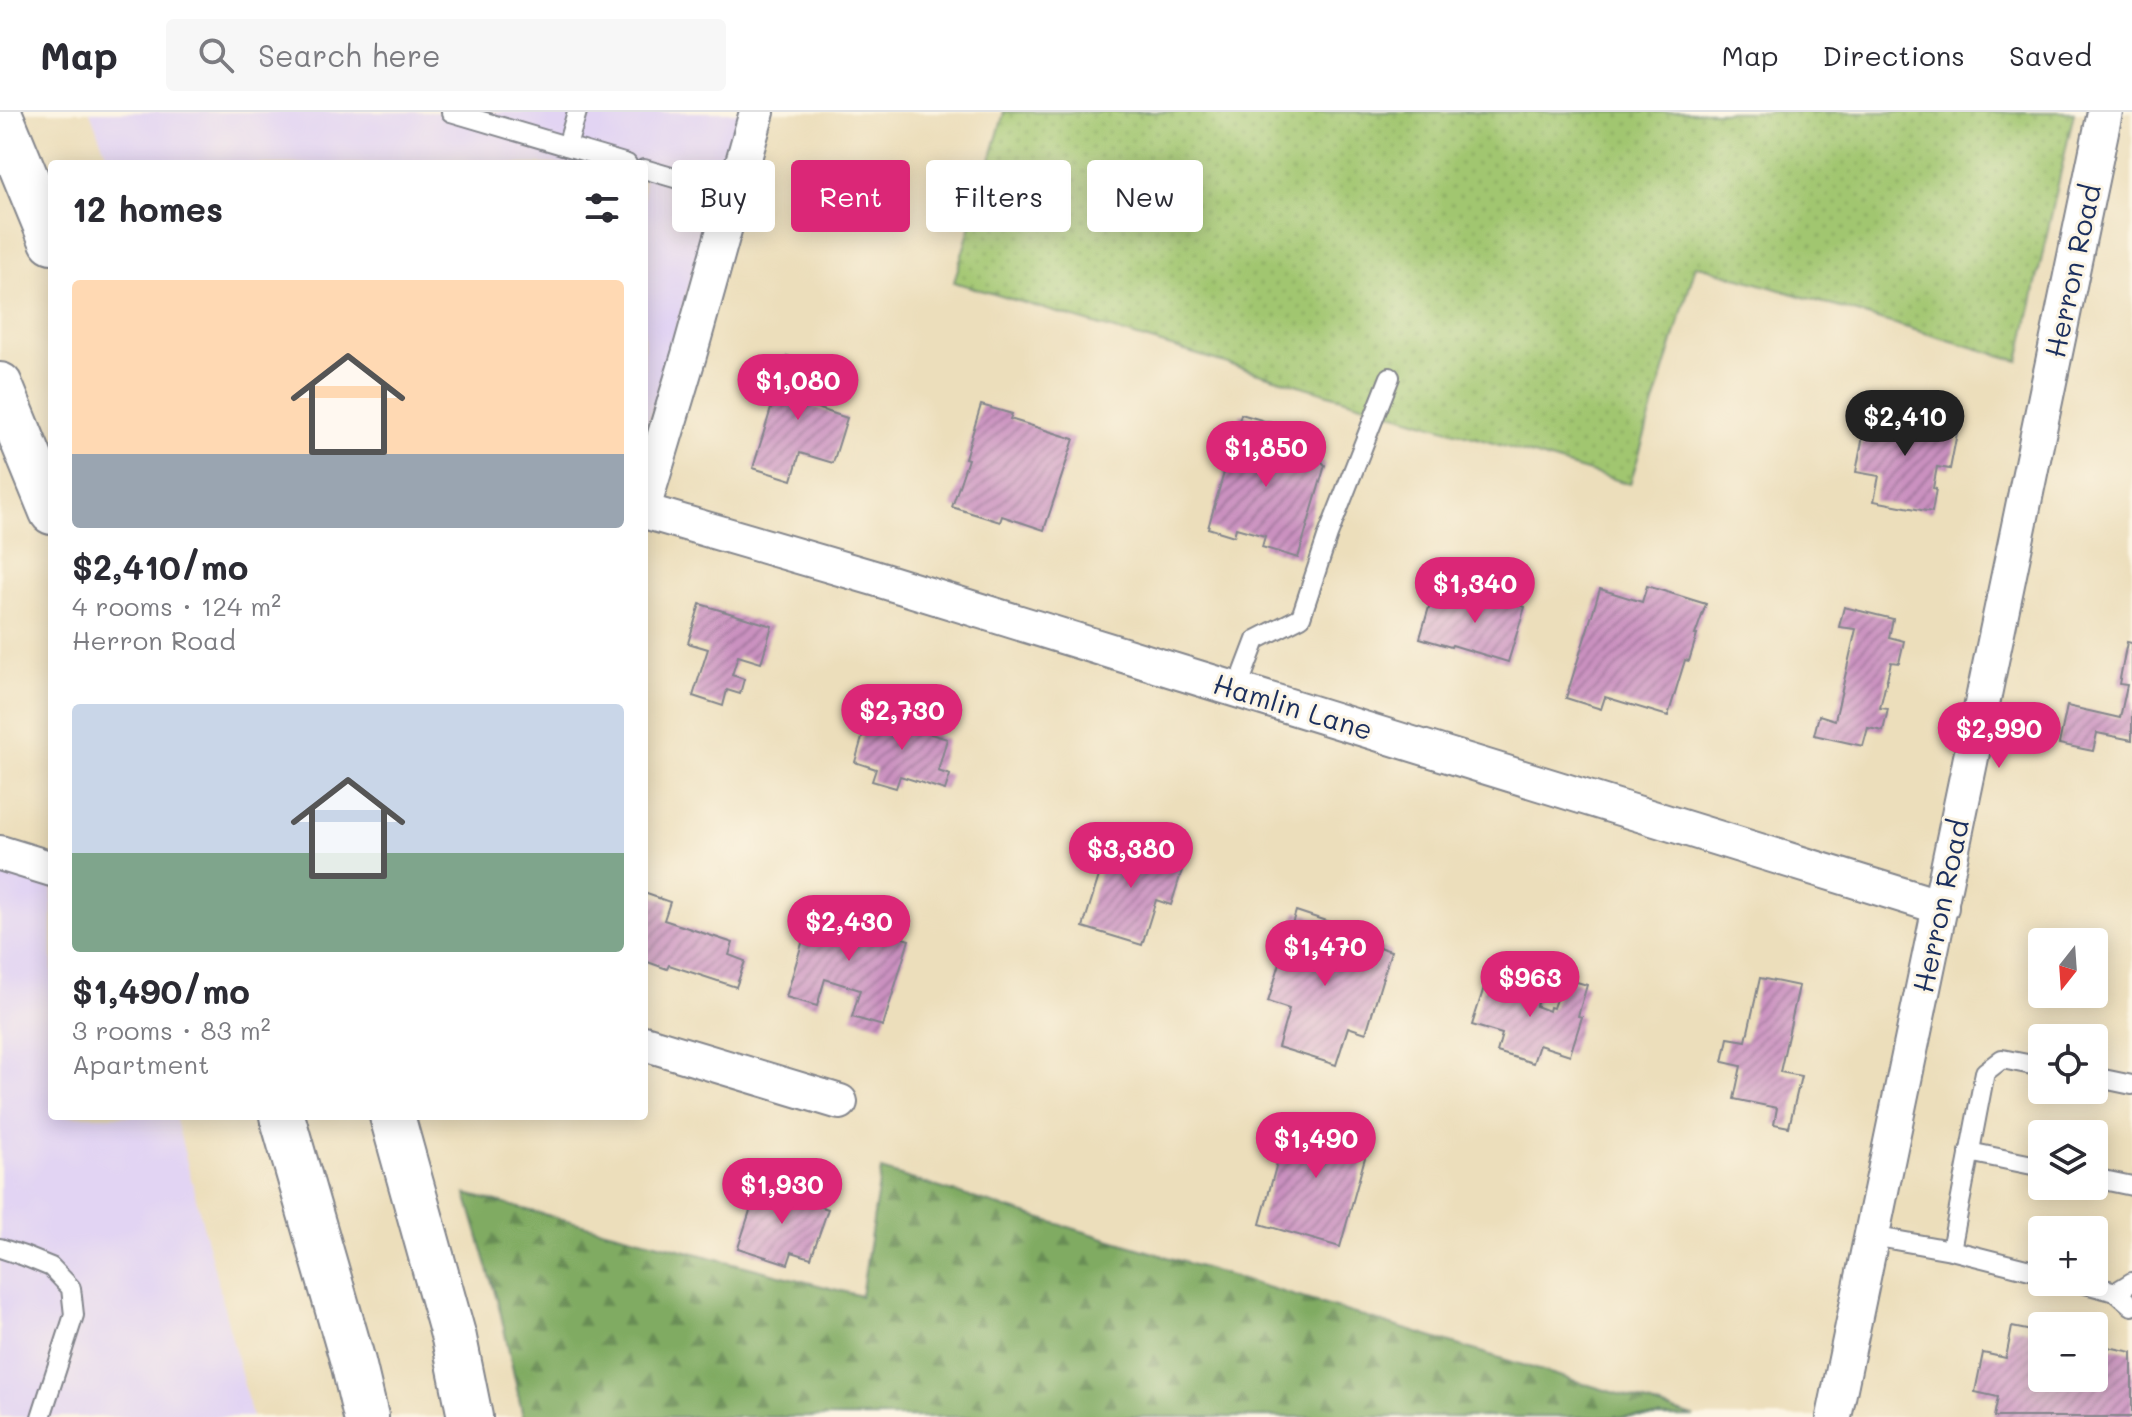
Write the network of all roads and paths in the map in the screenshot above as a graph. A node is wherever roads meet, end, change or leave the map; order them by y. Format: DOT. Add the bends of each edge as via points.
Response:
graph roads {
  1 [pos="577,112"];
  2 [pos="757,112"];
  3 [pos="2105,112"];
  4 [pos="455,113"];
  5 [pos="0,115"];
  6 [pos="567,146"];
  7 [pos="614,160"];
  8 [pos="743,160"];
  9 [pos="648,170"];
  10 [pos="672,177"];
  11 [pos="48,231"];
  12 [pos="723,232"];
  13 [pos="1390,377"];
  14 [pos="0,385"];
  15 [pos="648,494"];
  16 [pos="48,502"];
  17 [pos="648,509"];
  18 [pos="1237,690"];
  19 [pos="0,853"];
  20 [pos="48,868"];
  21 [pos="1941,907"];
  22 [pos="648,1044"];
  23 [pos="2028,1064"];
  24 [pos="2108,1080"];
  25 [pos="2132,1085"];
  26 [pos="840,1102"];
  27 [pos="283,1120"];
  28 [pos="393,1125"];
  29 [pos="1969,1152"];
  30 [pos="2028,1164"];
  31 [pos="2108,1181"];
  32 [pos="2132,1186"];
  33 [pos="1872,1236"];
  34 [pos="1951,1250"];
  35 [pos="1,1252"];
  36 [pos="2028,1269"];
  37 [pos="2124,1287"];
  38 [pos="2132,1306"];
  39 [pos="41,1417"];
  40 [pos="366,1417"];
  41 [pos="470,1417"];
  42 [pos="1834,1417"];
  1 -- 6 [label="lane"];
  2 -- 8 [label="street"];
  3 -- 21 [label="street, Herron Road"];
  4 -- 6 [label="lane"];
  5 -- 11 [label="main road"];
  6 -- 7 [label="lane"];
  9 -- 10 [label="lane"];
  12 -- 15 [label="street"];
  13 -- 18 [label="lane" via="1301,617 1256,640"];
  14 -- 16 [label="main road"];
  17 -- 18 [label="street, Hamlin Lane"];
  18 -- 21 [label="street, Hamlin Lane"];
  19 -- 20 [label="street"];
  21 -- 33 [label="street, Herron Road"];
  22 -- 26 [label="street"];
  23 -- 29 [label="lane" via="2002,1059 1985,1072"];
  24 -- 25 [label="lane"];
  27 -- 40 [label="main road"];
  28 -- 41 [label="main road" via="454,1338"];
  29 -- 30 [label="lane"];
  29 -- 34 [label="lane"];
  31 -- 32 [label="lane"];
  33 -- 34 [label="lane"];
  33 -- 42 [label="street, Herron Road"];
  34 -- 36 [label="lane"];
  35 -- 39 [label="lane" via="51,1267 71,1288 74,1315"];
  37 -- 38 [label="lane"];
}
